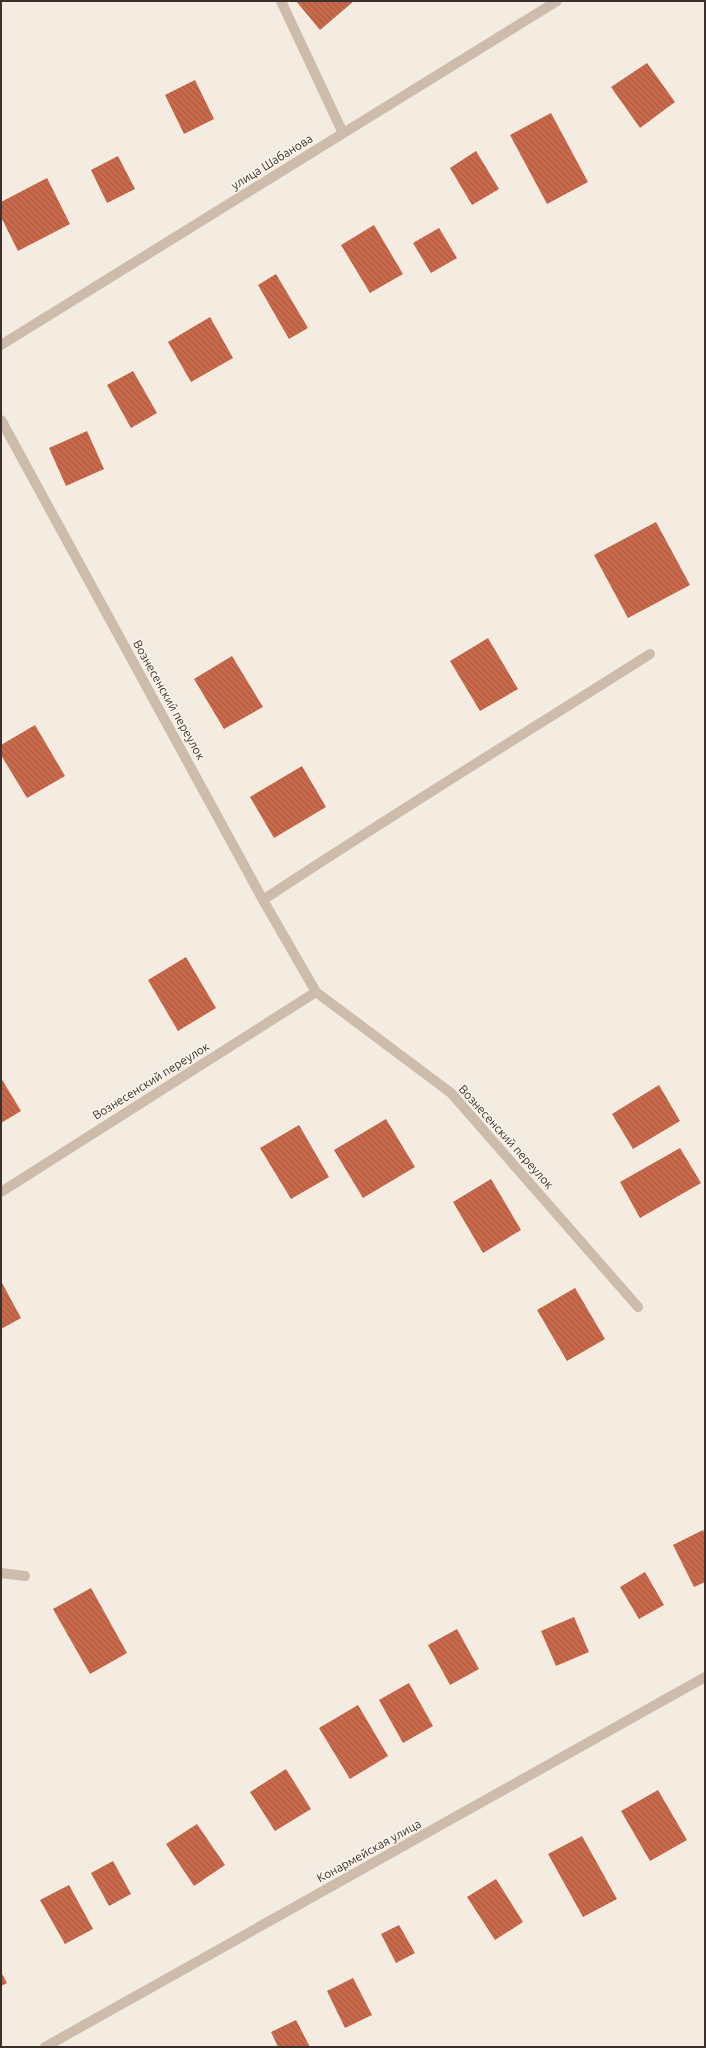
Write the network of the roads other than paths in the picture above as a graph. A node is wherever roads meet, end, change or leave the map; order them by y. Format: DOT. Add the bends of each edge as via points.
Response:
graph roads {
  1 [pos="281,1"];
  2 [pos="557,1"];
  3 [pos="343,133"];
  4 [pos="1,345"];
  5 [pos="1,420"];
  6 [pos="650,654"];
  7 [pos="263,900"];
  8 [pos="316,992"];
  9 [pos="1,1192"];
  10 [pos="638,1307"];
  11 [pos="1,1574"];
  12 [pos="25,1576"];
  13 [pos="705,1677"];
  14 [pos="45,2047"];
  1 -- 3 [label="street"];
  2 -- 3 [label="street, улица Шабанова"];
  3 -- 4 [label="street, улица Шабанова"];
  5 -- 7 [label="street, Вознесенский переулок"];
  6 -- 7 [label="street" via="406,806"];
  7 -- 8 [label="street, Вознесенский переулок"];
  8 -- 9 [label="street, Вознесенский переулок"];
  8 -- 10 [label="street, Вознесенский переулок" via="450,1093"];
  11 -- 12 [label="street"];
  13 -- 14 [label="street, Конармейская улица"];
}
